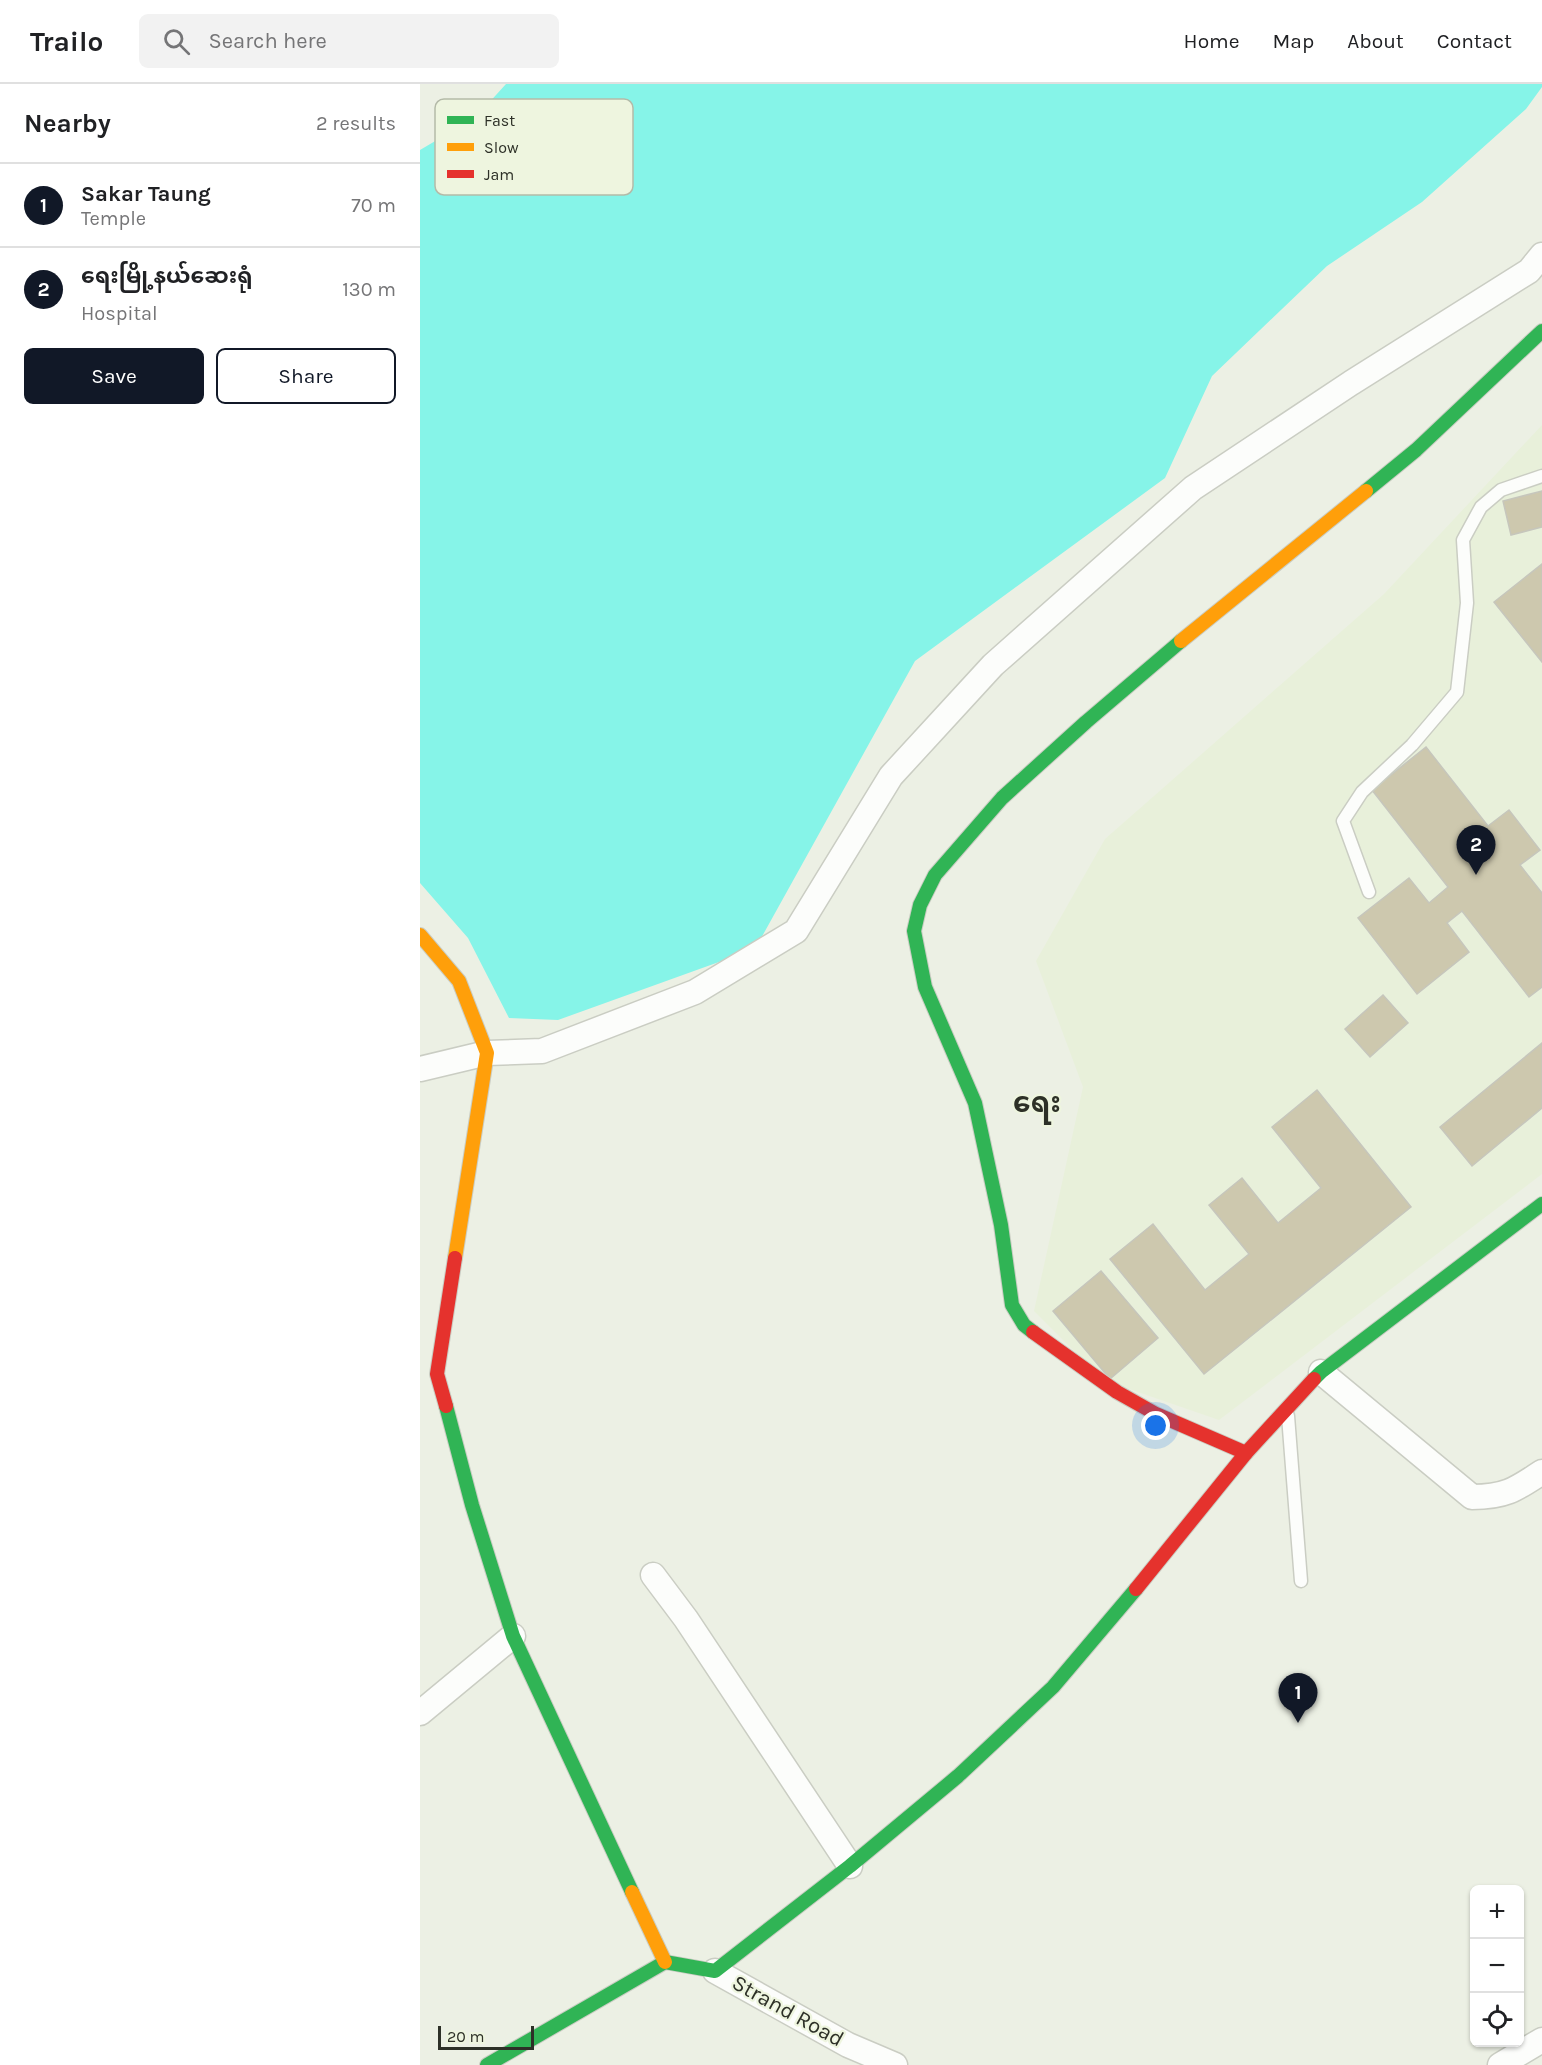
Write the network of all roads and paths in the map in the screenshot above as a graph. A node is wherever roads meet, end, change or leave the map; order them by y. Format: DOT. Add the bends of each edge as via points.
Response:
graph roads {
  1 [pos="1538,268"];
  2 [pos="1542,331"];
  3 [pos="1542,476"];
  4 [pos="1369,892"];
  5 [pos="420,935"];
  6 [pos="487,1053"];
  7 [pos="420,1069"];
  8 [pos="1542,1204"];
  9 [pos="1322,1372"];
  10 [pos="428,1377"];
  11 [pos="1288,1409"];
  12 [pos="1246,1453"];
  13 [pos="1542,1472"];
  14 [pos="653,1575"];
  15 [pos="1301,1581"];
  16 [pos="513,1636"];
  17 [pos="420,1713"];
  18 [pos="850,1866"];
  19 [pos="664,1962"];
  20 [pos="715,1971"];
  21 [pos="1542,2040"];
  22 [pos="487,2065"];
  23 [pos="895,2065"];
  24 [pos="1500,2065"];
  1 -- 6 [label="street" via="1351,383 1193,488 993,665 891,776 796,931 695,992 542,1051"];
  2 -- 12 [label="street" via="1416,450 1232,598 1002,798 935,875 918,914 914,931 925,987 975,1103 1001,1225 1012,1305 1024,1325 1118,1392"];
  3 -- 4 [label="lane" via="1501,490 1481,507 1463,540 1467,603 1457,692 1412,745 1362,792 1343,821"];
  5 -- 6 [label="street" via="459,981"];
  6 -- 7 [label="street"];
  6 -- 10 [label="street"];
  8 -- 9 [label="street"];
  9 -- 11 [label="street"];
  9 -- 13 [label="street" via="1472,1497 1493,1497 1515,1490"];
  10 -- 16 [label="street"];
  11 -- 12 [label="street"];
  11 -- 15 [label="lane"];
  12 -- 18 [label="street" via="1053,1687 958,1776"];
  14 -- 18 [label="street"];
  16 -- 17 [label="street"];
  16 -- 19 [label="street"];
  18 -- 20 [label="street"];
  19 -- 20 [label="street"];
  19 -- 22 [label="street"];
  20 -- 23 [label="street, Strand Road" via="848,2045"];
  21 -- 24 [label="street"];
}
